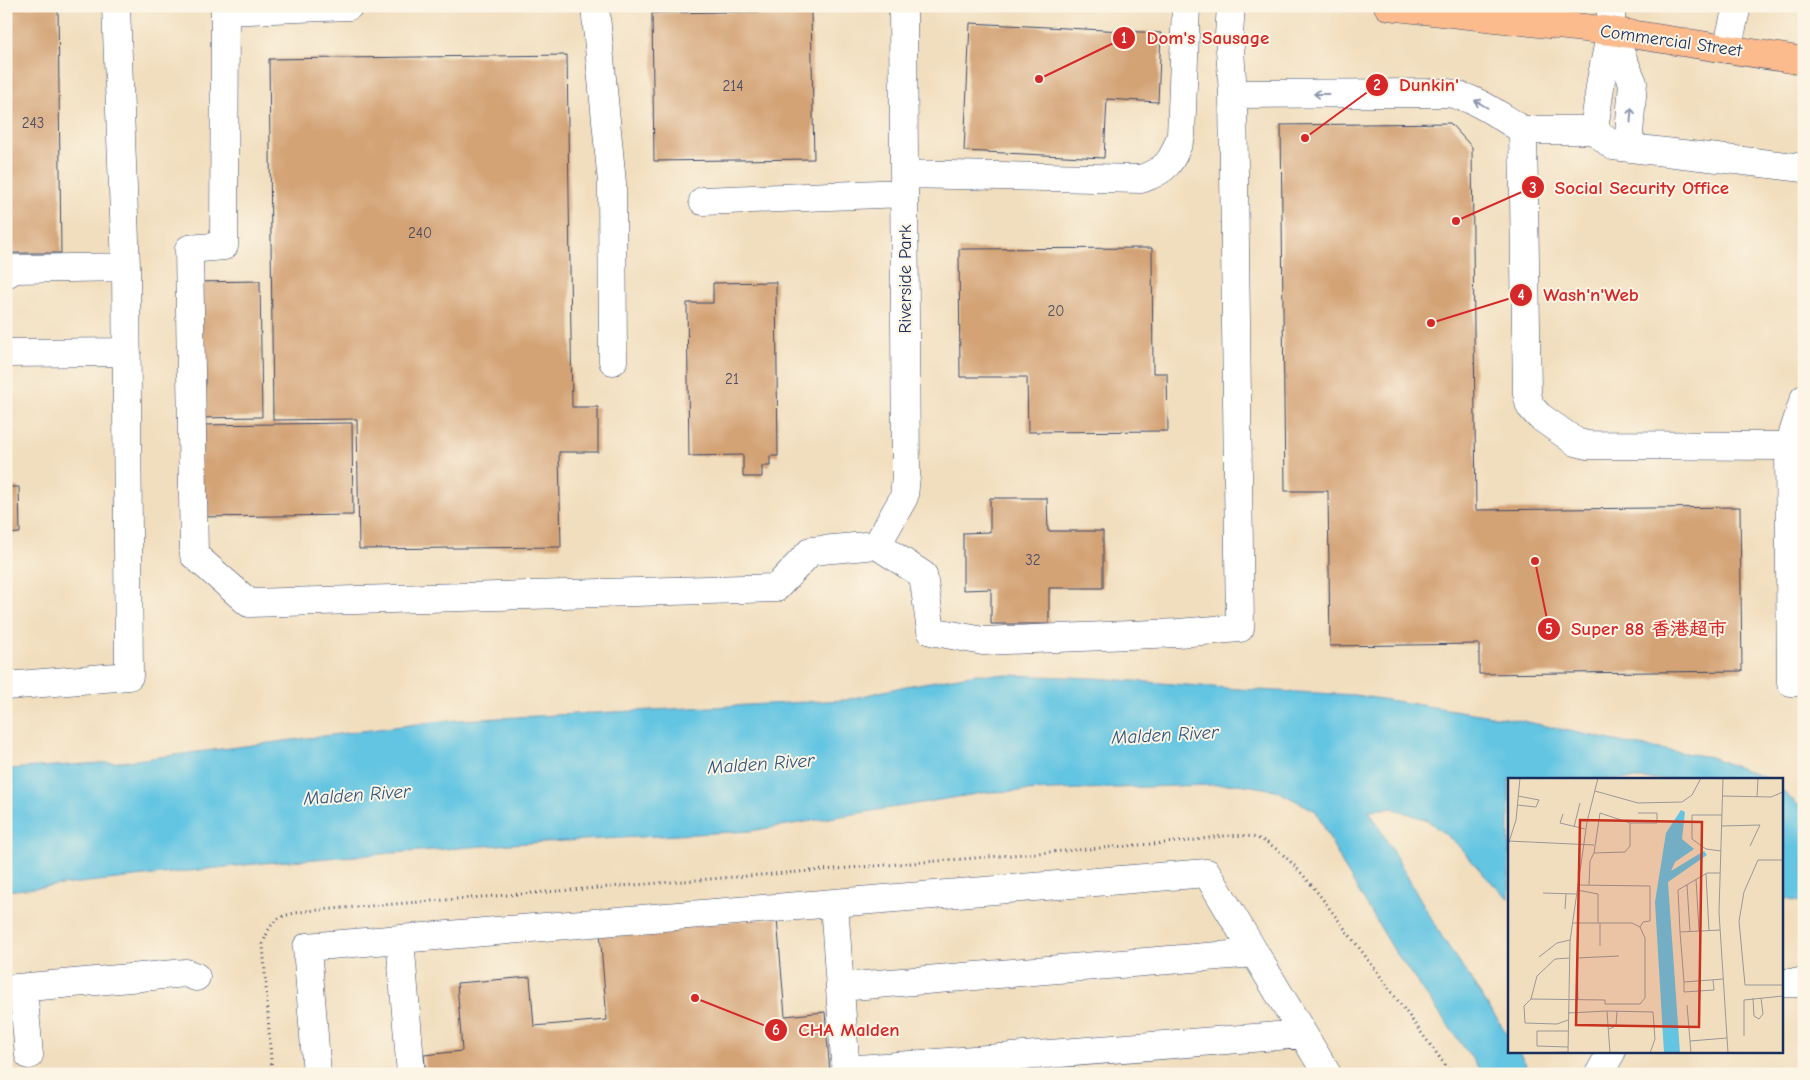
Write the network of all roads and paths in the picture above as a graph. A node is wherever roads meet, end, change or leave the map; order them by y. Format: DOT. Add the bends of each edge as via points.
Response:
graph roads {
  1 [pos="116,6"];
  2 [pos="349,6"];
  3 [pos="596,6"];
  4 [pos="903,6"];
  5 [pos="1186,6"];
  6 [pos="1231,6"];
  7 [pos="1388,6"];
  8 [pos="1737,6"];
  9 [pos="225,8"];
  10 [pos="1611,19"];
  11 [pos="1727,49"];
  12 [pos="1804,61"];
  13 [pos="1233,94"];
  14 [pos="1522,130"];
  15 [pos="1594,130"];
  16 [pos="1628,147"];
  17 [pos="1804,168"];
  18 [pos="904,184"];
  19 [pos="703,201"];
  20 [pos="126,267"];
  21 [pos="6,274"];
  22 [pos="127,352"];
  23 [pos="6,353"];
  24 [pos="613,361"];
  25 [pos="1804,399"];
  26 [pos="1789,446"];
  27 [pos="877,545"];
  28 [pos="1804,682"];
  29 [pos="6,686"];
  30 [pos="834,903"];
  31 [pos="400,939"];
  32 [pos="1255,953"];
  33 [pos="196,977"];
  34 [pos="1782,983"];
  35 [pos="1804,983"];
  36 [pos="840,986"];
  37 [pos="15,988"];
  38 [pos="1303,1034"];
  39 [pos="1611,1052"];
  40 [pos="29,1055"];
  41 [pos="846,1072"];
  42 [pos="317,1074"];
  43 [pos="411,1074"];
  44 [pos="1327,1074"];
  45 [pos="1598,1074"];
  1 -- 20 [label="street"];
  2 -- 9 [label="street"];
  3 -- 24 [label="street" via="612,183"];
  4 -- 18 [label="street, Riverside Park"];
  5 -- 18 [label="street" via="1180,136 1174,156 1158,173 1141,179"];
  6 -- 13 [label="street" via="1229,35"];
  7 -- 10 [label="main road, Commercial Street"];
  8 -- 11 [label="street"];
  9 -- 27 [label="street" via="224,246 188,249 194,555 249,603 776,588 811,551"];
  10 -- 11 [label="main road, Commercial Street"];
  10 -- 15 [label="street"];
  16 -- 10 [label="street, one-way" via="1633,83"];
  11 -- 12 [label="main road, Commercial Street"];
  14 -- 13 [label="street, one-way" via="1476,100 1448,93"];
  13 -- 27 [label="street" via="1240,628 983,641 931,631 923,575"];
  14 -- 15 [label="street"];
  14 -- 26 [label="street" via="1527,394 1530,406 1576,442 1587,445"];
  15 -- 16 [label="street" via="1613,146"];
  16 -- 17 [label="street"];
  18 -- 19 [label="street"];
  18 -- 27 [label="street, Riverside Park" via="906,476 904,497"];
  20 -- 21 [label="street" via="15,269"];
  20 -- 22 [label="street"];
  22 -- 23 [label="street"];
  22 -- 29 [label="street" via="129,676"];
  25 -- 26 [label="street"];
  26 -- 28 [label="street" via="1791,682"];
  30 -- 31 [label="street"];
  30 -- 32 [label="street" via="1207,873"];
  30 -- 36 [label="street"];
  31 -- 42 [label="street" via="307,947"];
  31 -- 43 [label="street"];
  32 -- 36 [label="street"];
  32 -- 38 [label="street"];
  33 -- 37 [label="street" via="186,973"];
  34 -- 35 [label="street"];
  36 -- 41 [label="street"];
  37 -- 40 [label="street"];
  38 -- 41 [label="street"];
  38 -- 44 [label="street"];
  39 -- 45 [label="street"];
}
